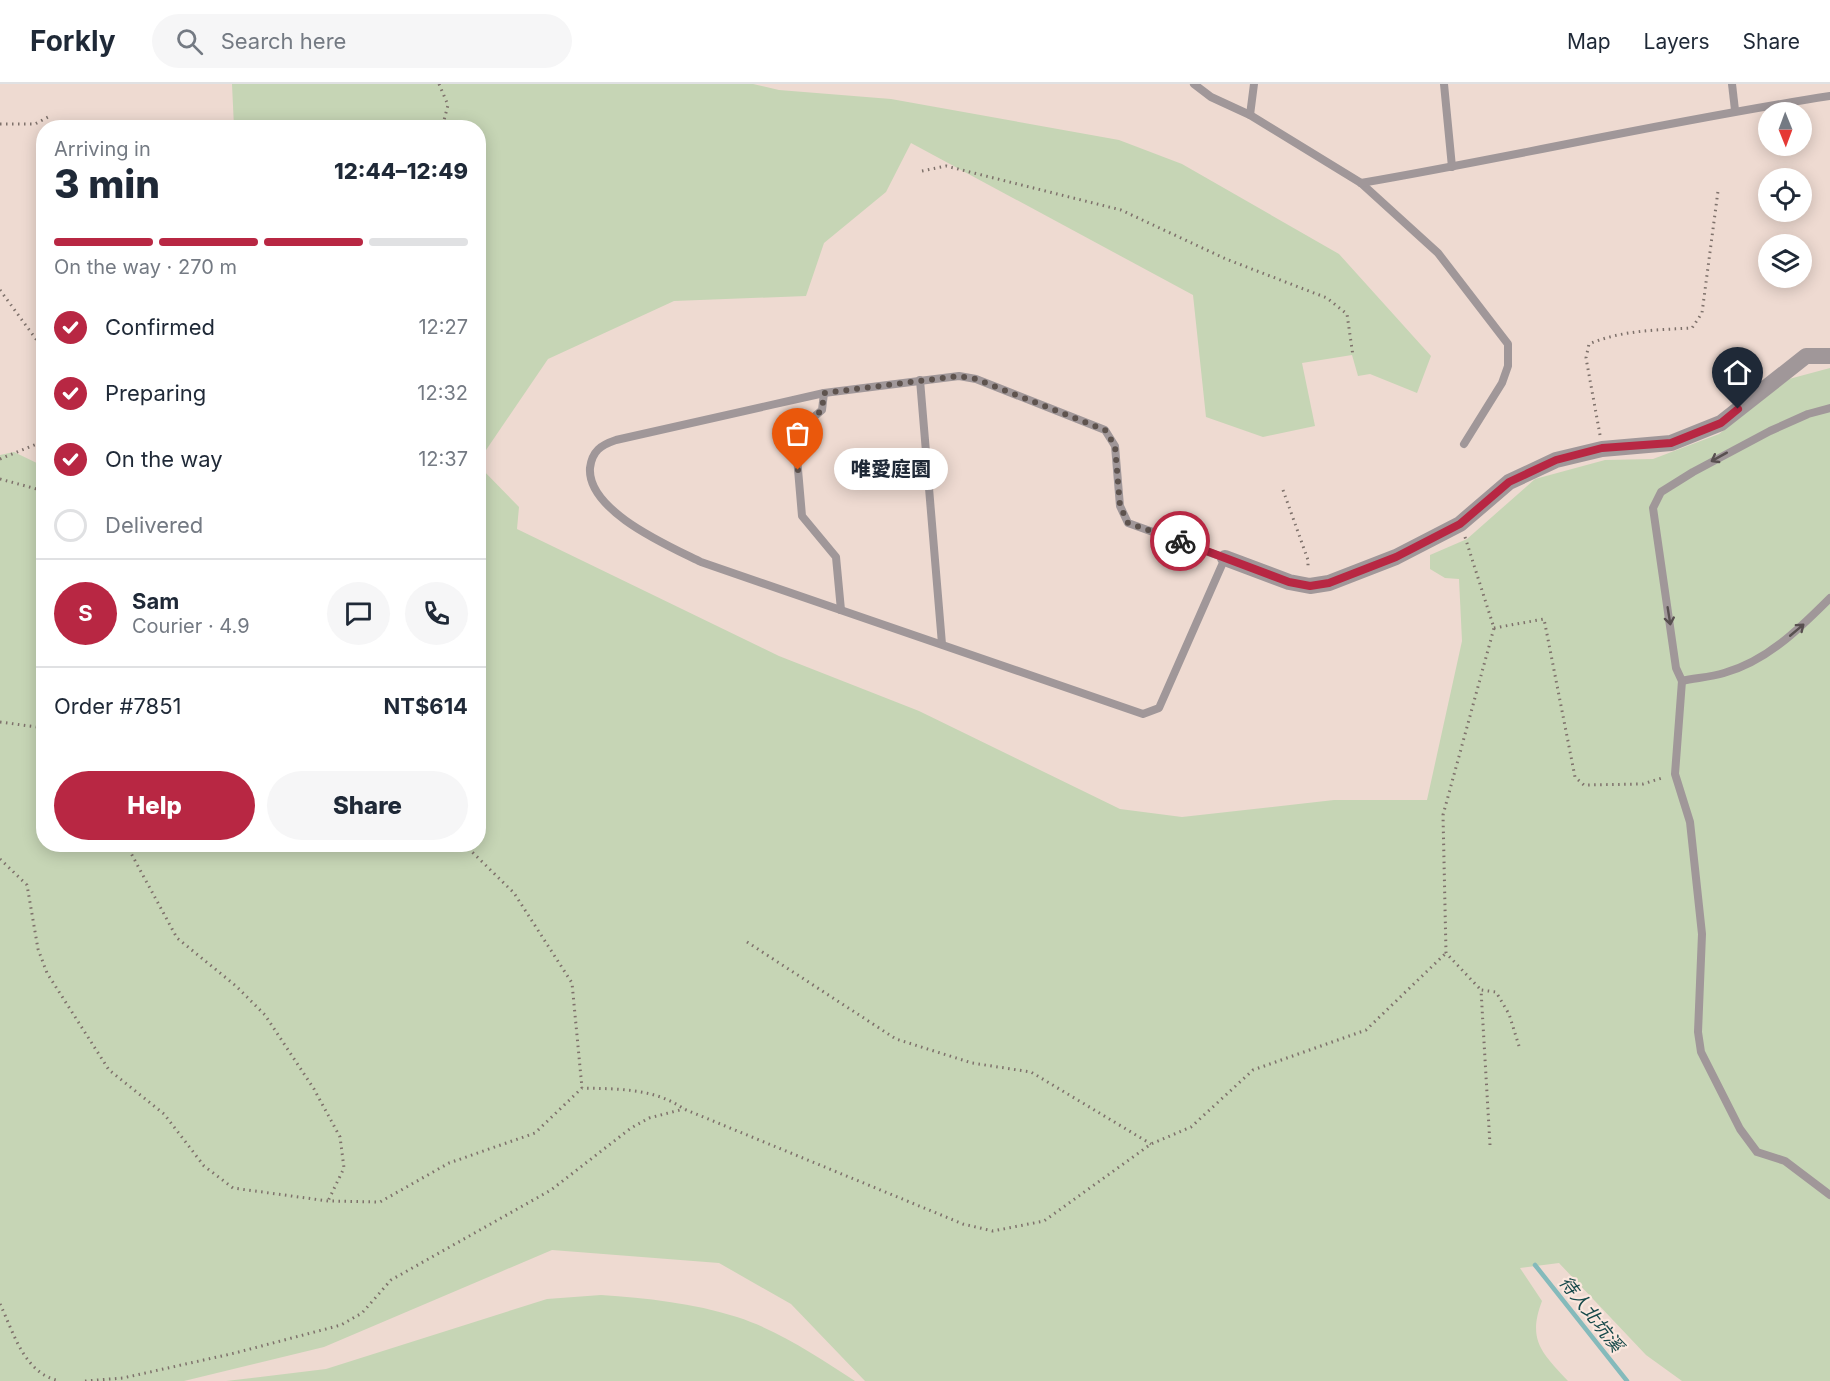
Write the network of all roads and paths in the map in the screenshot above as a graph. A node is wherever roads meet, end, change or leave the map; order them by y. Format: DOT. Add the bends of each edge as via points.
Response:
graph roads {
  1 [pos="439,84"];
  2 [pos="1194,84"];
  3 [pos="1254,84"];
  4 [pos="1444,84"];
  5 [pos="1732,84"];
  6 [pos="1830,96"];
  7 [pos="1735,110"];
  8 [pos="50,116"];
  9 [pos="1250,116"];
  10 [pos="42,120"];
  11 [pos="444,120"];
  12 [pos="36,123"];
  13 [pos="0,124"];
  14 [pos="1452,167"];
  15 [pos="922,171"];
  16 [pos="1361,183"];
  17 [pos="1718,191"];
  18 [pos="0,290"];
  19 [pos="36,339"];
  20 [pos="1353,356"];
  21 [pos="1830,356"];
  22 [pos="920,380"];
  23 [pos="824,393"];
  24 [pos="1830,408"];
  25 [pos="36,444"];
  26 [pos="1464,444"];
  27 [pos="1602,448"];
  28 [pos="0,459"];
  29 [pos="0,479"];
  30 [pos="36,489"];
  31 [pos="1283,490"];
  32 [pos="1460,524"];
  33 [pos="1225,558"];
  34 [pos="1310,586"];
  35 [pos="1830,598"];
  36 [pos="841,610"];
  37 [pos="1494,628"];
  38 [pos="942,644"];
  39 [pos="1682,681"];
  40 [pos="0,722"];
  41 [pos="36,727"];
  42 [pos="1675,774"];
  43 [pos="130,852"];
  44 [pos="472,852"];
  45 [pos="0,859"];
  46 [pos="747,942"];
  47 [pos="1446,953"];
  48 [pos="1481,990"];
  49 [pos="1519,1046"];
  50 [pos="582,1088"];
  51 [pos="684,1109"];
  52 [pos="1151,1143"];
  53 [pos="1490,1145"];
  54 [pos="1830,1195"];
  55 [pos="328,1201"];
  56 [pos="0,1304"];
  57 [pos="60,1381"];
  58 [pos="85,1381"];
  1 -- 11 [label="path" via="448,105"];
  2 -- 9 [label="lane"];
  3 -- 9 [label="lane"];
  4 -- 14 [label="lane"];
  5 -- 7 [label="lane"];
  6 -- 7 [label="lane"];
  7 -- 14 [label="lane"];
  8 -- 10 [label="path"];
  9 -- 16 [label="lane"];
  12 -- 13 [label="path"];
  14 -- 16 [label="lane"];
  15 -- 20 [label="path" via="946,166 1120,210 1226,259 1327,298 1347,314"];
  16 -- 26 [label="lane" via="1438,253 1508,344 1508,366 1502,383"];
  17 -- 27 [label="path" via="1702,313 1692,328 1639,331 1590,344 1586,358"];
  18 -- 19 [label="path"];
  21 -- 27 [label="street" via="1806,356 1721,423 1671,443"];
  22 -- 23 [label="lane"];
  22 -- 33 [label="lane" via="959,376 976,379 1105,430 1115,446 1120,506 1128,523"];
  22 -- 38 [label="lane"];
  23 -- 36 [label="lane" via="822,410 808,422 796,446 802,516 836,557"];
  23 -- 36 [label="lane" via="616,440 601,446 593,455 590,477 594,489 616,514 658,541 701,562"];
  24 -- 39 [label="lane, one-way" via="1808,414 1731,450 1661,492 1653,508 1676,668"];
  25 -- 28 [label="path"];
  27 -- 32 [label="street" via="1556,460 1509,482"];
  29 -- 30 [label="path"];
  31 -- 34 [label="path" via="1308,560"];
  32 -- 34 [label="street" via="1353,575"];
  32 -- 37 [label="path"];
  33 -- 34 [label="street"];
  33 -- 38 [label="lane" via="1159,708 1143,714"];
  39 -- 35 [label="lane, one-way" via="1724,673 1762,658"];
  36 -- 38 [label="lane"];
  37 -- 42 [label="path" via="1544,619 1575,777 1584,784 1642,783"];
  37 -- 47 [label="path" via="1443,815"];
  39 -- 42 [label="lane"];
  40 -- 41 [label="path"];
  42 -- 54 [label="lane" via="1690,822 1701,934 1701,1052 1756,1152 1785,1161"];
  43 -- 55 [label="path" via="177,938 265,1015 314,1089 340,1137 344,1168"];
  44 -- 50 [label="path" via="514,893 572,984"];
  45 -- 55 [label="path" via="27,885 38,949 47,973 109,1070 165,1114 204,1166 233,1188"];
  46 -- 52 [label="path" via="896,1039 972,1064 1031,1072"];
  47 -- 48 [label="path"];
  47 -- 52 [label="path" via="1366,1030 1253,1070 1191,1126"];
  48 -- 49 [label="path" via="1496,992 1509,1014"];
  48 -- 53 [label="path"];
  50 -- 51 [label="path" via="633,1089 670,1100"];
  50 -- 55 [label="path" via="535,1133 449,1163 380,1202"];
  51 -- 52 [label="path" via="963,1224 993,1231 1044,1221"];
  51 -- 58 [label="path" via="649,1118 631,1128 551,1190 391,1280 362,1313 341,1326 123,1378"];
  56 -- 57 [label="path" via="29,1364 49,1379"];
}
